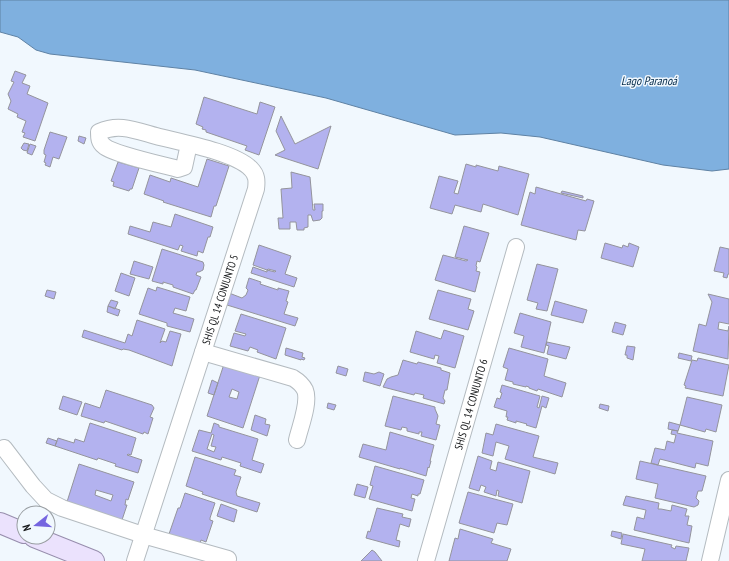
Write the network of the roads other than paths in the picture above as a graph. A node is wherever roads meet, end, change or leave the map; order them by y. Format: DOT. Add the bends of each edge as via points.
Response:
graph roads {
  1 [pos="189,144"];
  2 [pos="516,247"];
  3 [pos="203,352"];
  4 [pos="297,440"];
  5 [pos="4,448"];
  6 [pos="729,480"];
  7 [pos="0,524"];
  8 [pos="16,530"];
  9 [pos="143,535"];
  10 [pos="54,545"];
  11 [pos="228,559"];
  12 [pos="94,561"];
  13 [pos="135,561"];
  14 [pos="426,561"];
  15 [pos="710,561"];
  1 -- 1 [label="street, SHIS QL 14 CONJUNTO 5" via="122,128 99,132 99,139 104,147 178,169 184,167"];
  1 -- 3 [label="street, SHIS QL 14 CONJUNTO 5" via="230,156 252,169 257,178 256,189"];
  2 -- 14 [label="street, SHIS QL 14 CONJUNTO 6"];
  3 -- 4 [label="street" via="294,378 300,383 305,390 306,403"];
  3 -- 9 [label="street, SHIS QL 14 CONJUNTO 5"];
  5 -- 9 [label="street" via="46,500 62,508"];
  6 -- 15 [label="street"];
  7 -- 8 [label="main road"];
  9 -- 11 [label="street"];
  9 -- 13 [label="street, SHIS QL 14 CONJUNTO 5"];
  10 -- 12 [label="main road"];
}
